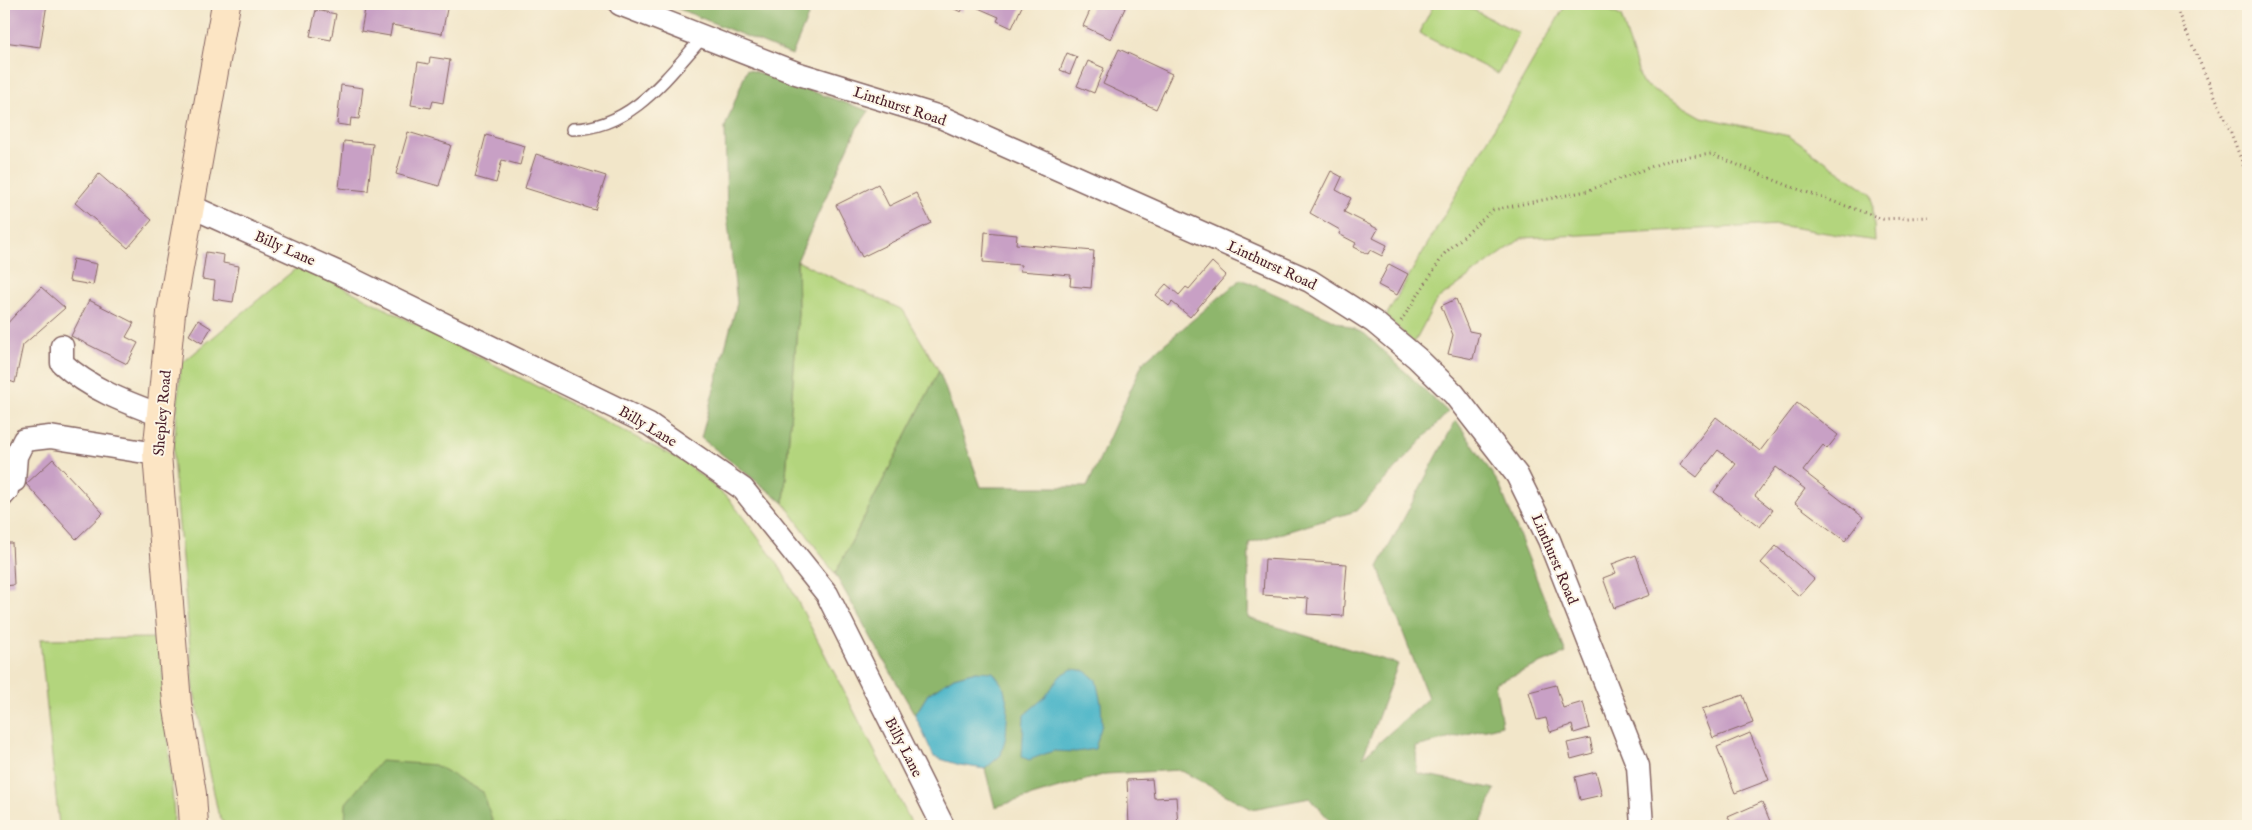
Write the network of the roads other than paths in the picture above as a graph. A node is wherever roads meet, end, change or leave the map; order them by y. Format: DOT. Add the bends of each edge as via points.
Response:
graph roads {
  1 [pos="226,4"];
  2 [pos="620,4"];
  3 [pos="703,37"];
  4 [pos="572,129"];
  5 [pos="190,206"];
  6 [pos="62,346"];
  7 [pos="160,415"];
  8 [pos="157,454"];
  9 [pos="14,481"];
  10 [pos="4,502"];
  11 [pos="194,826"];
  12 [pos="943,826"];
  13 [pos="1642,826"];
  1 -- 5 [label="street, Shepley Road"];
  2 -- 3 [label="street, Linthurst Road"];
  3 -- 4 [label="lane" via="651,96 632,110 603,124"];
  3 -- 13 [label="street, Linthurst Road" via="796,73 943,118 1310,281 1392,336 1454,394 1516,476 1549,540 1638,766"];
  5 -- 7 [label="street, Shepley Road" via="171,313"];
  5 -- 12 [label="street, Billy Lane" via="342,274 649,424 743,489 827,594"];
  6 -- 7 [label="street" via="62,364 72,372 110,396"];
  7 -- 8 [label="street, Shepley Road"];
  8 -- 9 [label="street" via="50,437 24,440 16,456"];
  8 -- 11 [label="street, Shepley Road" via="177,703"];
  9 -- 10 [label="lane" via="12,493"];
}
